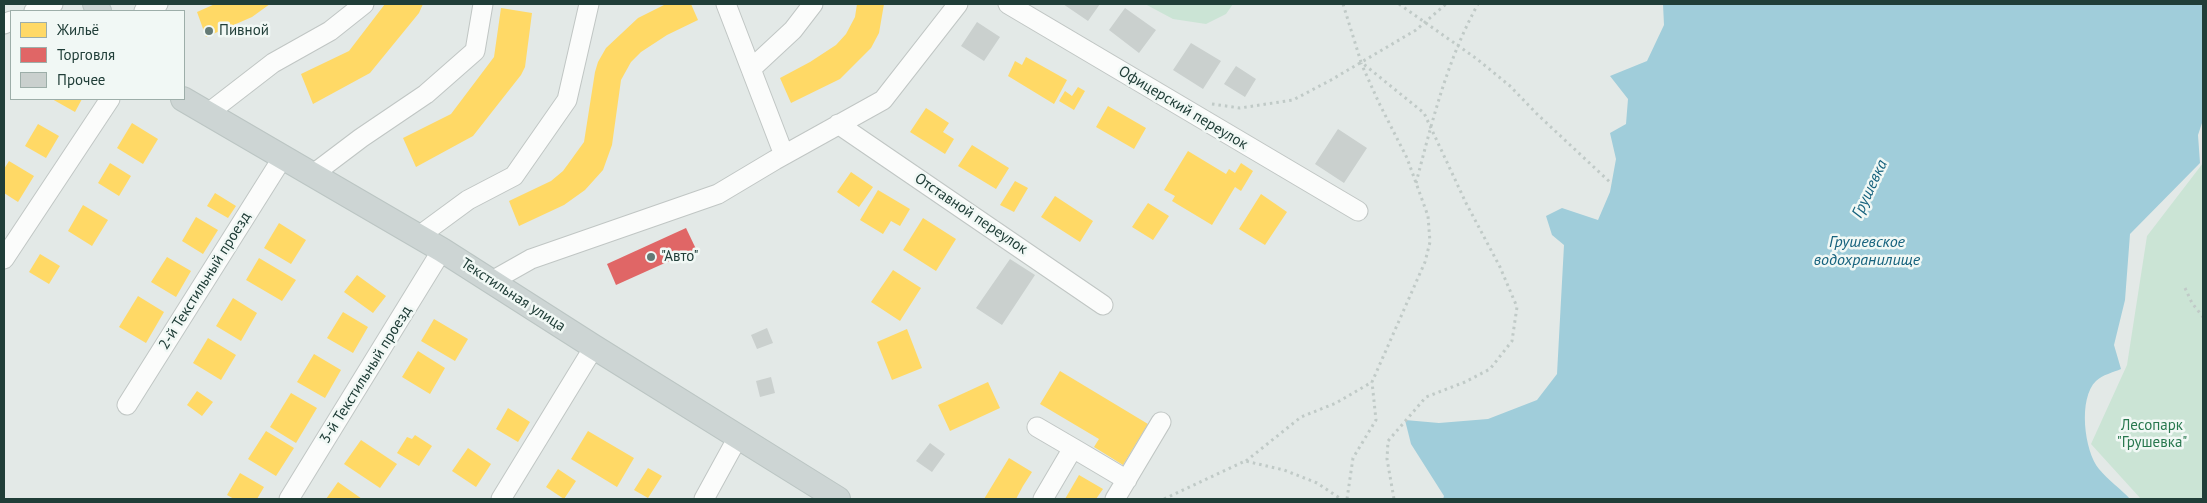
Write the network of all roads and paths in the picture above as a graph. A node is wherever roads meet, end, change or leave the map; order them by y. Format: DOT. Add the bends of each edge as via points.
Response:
graph roads {
  1 [pos="52,4"];
  2 [pos="158,4"];
  3 [pos="364,4"];
  4 [pos="484,4"];
  5 [pos="590,4"];
  6 [pos="726,4"];
  7 [pos="813,4"];
  8 [pos="958,4"];
  9 [pos="1008,4"];
  10 [pos="1343,4"];
  11 [pos="1399,4"];
  12 [pos="1446,4"];
  13 [pos="1478,4"];
  14 [pos="37,10"];
  15 [pos="146,10"];
  16 [pos="1425,22"];
  17 [pos="1458,46"];
  18 [pos="1361,62"];
  19 [pos="751,69"];
  20 [pos="109,100"];
  21 [pos="184,100"];
  22 [pos="1203,103"];
  23 [pos="207,114"];
  24 [pos="838,124"];
  25 [pos="1430,126"];
  26 [pos="784,155"];
  27 [pos="284,157"];
  28 [pos="312,175"];
  29 [pos="1416,184"];
  30 [pos="1612,184"];
  31 [pos="1358,211"];
  32 [pos="419,236"];
  33 [pos="442,250"];
  34 [pos="4,259"];
  35 [pos="492,281"];
  36 [pos="2185,288"];
  37 [pos="1103,305"];
  38 [pos="2203,318"];
  39 [pos="594,348"];
  40 [pos="1372,382"];
  41 [pos="127,405"];
  42 [pos="1161,422"];
  43 [pos="1038,428"];
  44 [pos="738,437"];
  45 [pos="1073,448"];
  46 [pos="1245,461"];
  47 [pos="1127,480"];
  48 [pos="289,499"];
  49 [pos="501,499"];
  50 [pos="704,499"];
  51 [pos="838,499"];
  52 [pos="1042,499"];
  53 [pos="1115,499"];
  54 [pos="1164,499"];
  55 [pos="1341,499"];
  56 [pos="1347,499"];
  57 [pos="1394,499"];
  1 -- 14 [label="street"];
  2 -- 15 [label="street"];
  3 -- 23 [label="street" via="330,32 273,63"];
  4 -- 28 [label="street" via="475,50 426,94"];
  5 -- 32 [label="street" via="567,100 514,176 468,200"];
  6 -- 19 [label="street"];
  7 -- 19 [label="street" via="793,30"];
  8 -- 24 [label="street" via="883,100"];
  9 -- 31 [label="street, Офицерский переулок"];
  10 -- 18 [label="path"];
  11 -- 16 [label="path"];
  12 -- 16 [label="path"];
  13 -- 17 [label="path"];
  16 -- 17 [label="path"];
  16 -- 18 [label="path"];
  17 -- 25 [label="path"];
  17 -- 30 [label="path" via="1510,86"];
  18 -- 22 [label="path" via="1293,100 1240,108"];
  18 -- 25 [label="path" via="1424,113"];
  18 -- 29 [label="path"];
  19 -- 26 [label="street"];
  20 -- 34 [label="street"];
  21 -- 23 [label="main road, Текстильная улица"];
  23 -- 27 [label="main road, Текстильная улица"];
  24 -- 26 [label="street"];
  24 -- 37 [label="street, Отставной переулок"];
  25 -- 29 [label="path"];
  25 -- 57 [label="path" via="1517,307 1512,341 1490,369 1426,397 1388,441 1387,459"];
  26 -- 35 [label="street" via="718,194 531,258"];
  27 -- 28 [label="main road, Текстильная улица"];
  27 -- 41 [label="street, 2-й Текстильный проезд"];
  28 -- 32 [label="main road, Текстильная улица"];
  29 -- 40 [label="path" via="1428,216 1430,242 1425,262"];
  32 -- 33 [label="main road, Текстильная улица"];
  33 -- 35 [label="main road, Текстильная улица"];
  33 -- 48 [label="street, 3-й Текстильный проезд"];
  35 -- 39 [label="main road, Текстильная улица"];
  36 -- 38 [label="path"];
  39 -- 44 [label="main road, Текстильная улица"];
  39 -- 49 [label="street"];
  40 -- 46 [label="path" via="1336,404 1301,416"];
  40 -- 56 [label="path" via="1376,420 1353,458"];
  42 -- 47 [label="street"];
  43 -- 45 [label="street"];
  44 -- 50 [label="street"];
  44 -- 51 [label="main road, Текстильная улица"];
  45 -- 47 [label="street"];
  45 -- 52 [label="street"];
  46 -- 54 [label="path"];
  46 -- 55 [label="path" via="1284,470 1316,483"];
  47 -- 53 [label="street"];
}
